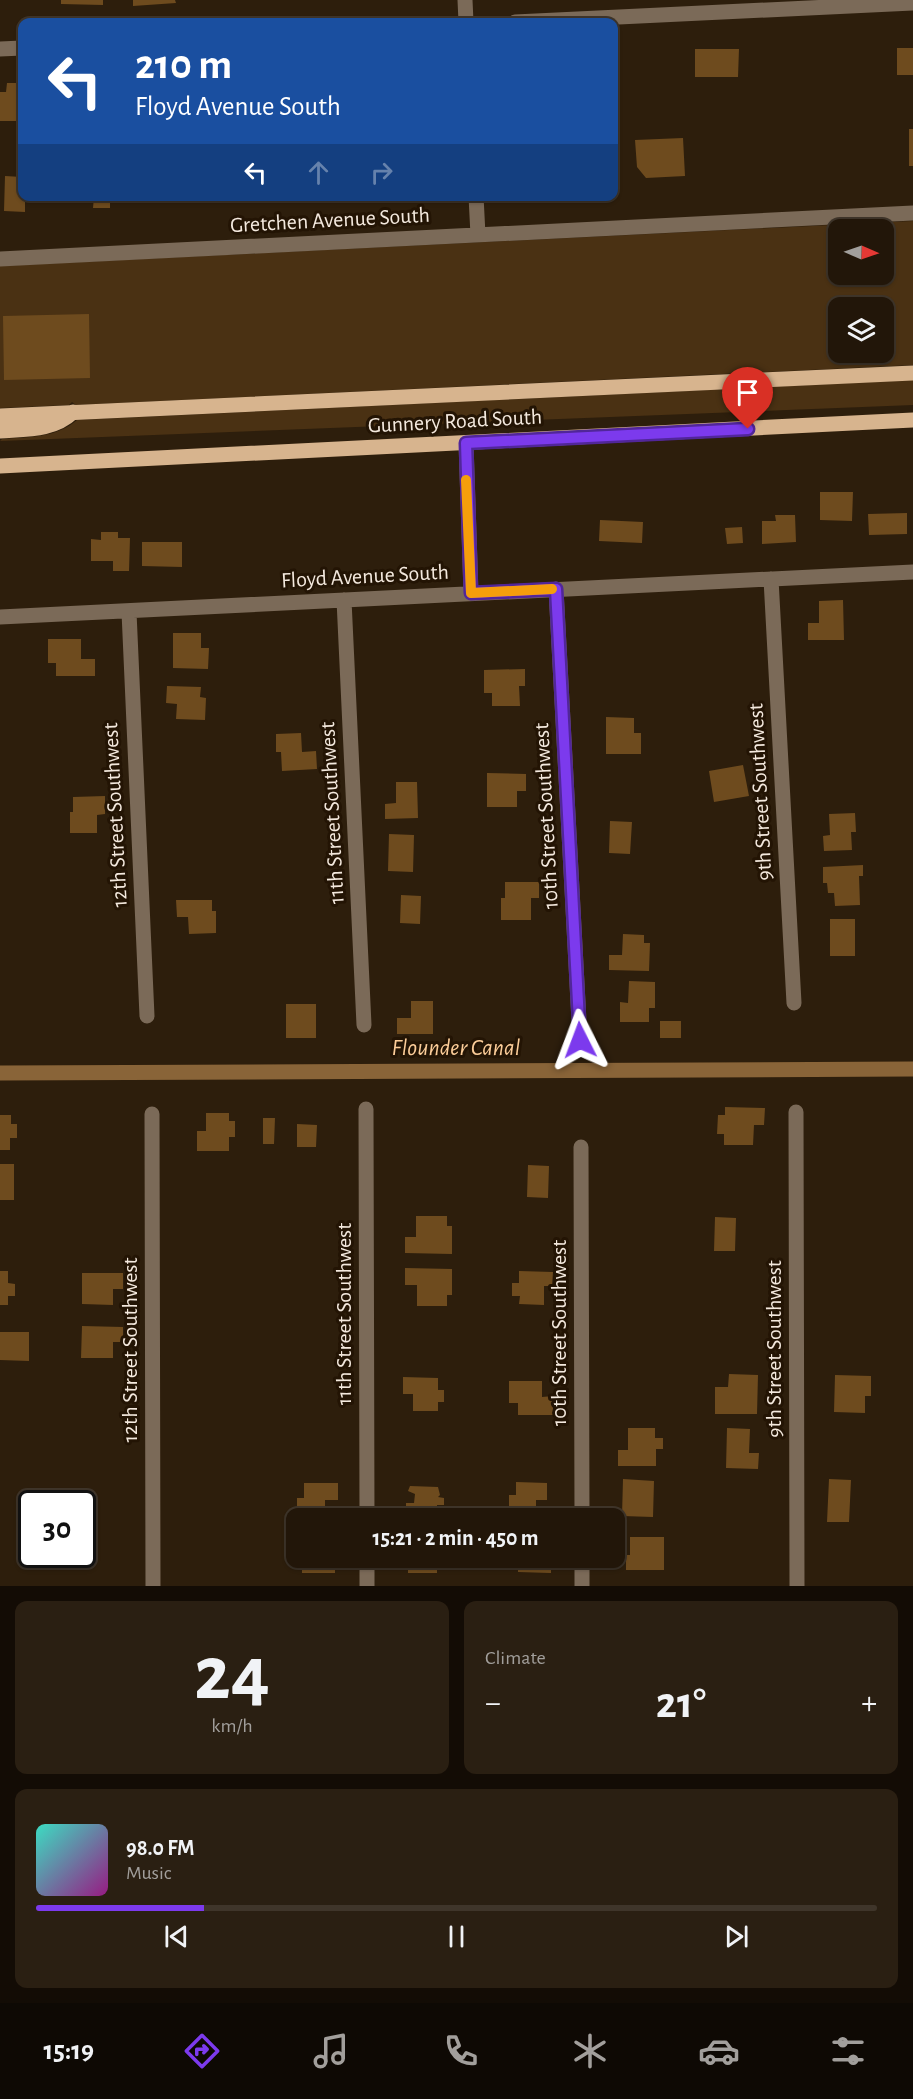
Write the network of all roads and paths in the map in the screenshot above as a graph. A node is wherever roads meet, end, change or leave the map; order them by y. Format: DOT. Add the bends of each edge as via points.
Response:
graph roads {
  1 [pos="465,0"];
  2 [pos="913,3"];
  3 [pos="466,18"];
  4 [pos="599,18"];
  5 [pos="18,48"];
  6 [pos="0,49"];
  7 [pos="476,201"];
  8 [pos="913,213"];
  9 [pos="478,235"];
  10 [pos="0,259"];
  11 [pos="913,373"];
  12 [pos="73,412"];
  13 [pos="0,416"];
  14 [pos="913,420"];
  15 [pos="0,431"];
  16 [pos="466,443"];
  17 [pos="0,466"];
  18 [pos="913,572"];
  19 [pos="771,579"];
  20 [pos="556,589"];
  21 [pos="471,593"];
  22 [pos="344,600"];
  23 [pos="129,612"];
  24 [pos="0,617"];
  25 [pos="794,1003"];
  26 [pos="147,1016"];
  27 [pos="364,1025"];
  28 [pos="580,1040"];
  29 [pos="366,1109"];
  30 [pos="796,1112"];
  31 [pos="152,1114"];
  32 [pos="581,1148"];
  33 [pos="367,1508"];
  34 [pos="582,1508"];
  35 [pos="367,1568"];
  36 [pos="582,1568"];
  37 [pos="153,1586"];
  38 [pos="367,1586"];
  39 [pos="582,1586"];
  40 [pos="797,1586"];
  1 -- 3 [label="street"];
  2 -- 4 [label="street"];
  5 -- 6 [label="street"];
  7 -- 9 [label="street"];
  8 -- 9 [label="street, Gretchen Avenue South"];
  9 -- 10 [label="street, Gretchen Avenue South"];
  11 -- 12 [label="main road, Gunnery Road South"];
  12 -- 13 [label="main road, Gunnery Road South"];
  12 -- 15 [label="main road" via="45,428"];
  14 -- 16 [label="main road, Gunnery Road South"];
  16 -- 17 [label="main road, Gunnery Road South"];
  16 -- 21 [label="street"];
  18 -- 19 [label="street, Floyd Avenue South"];
  19 -- 20 [label="street, Floyd Avenue South"];
  19 -- 25 [label="street, 9th Street Southwest"];
  20 -- 21 [label="street, Floyd Avenue South"];
  20 -- 28 [label="street, 10th Street Southwest"];
  21 -- 22 [label="street, Floyd Avenue South"];
  22 -- 23 [label="street, Floyd Avenue South"];
  22 -- 27 [label="street, 11th Street Southwest"];
  23 -- 24 [label="street, Floyd Avenue South"];
  23 -- 26 [label="street, 12th Street Southwest"];
  29 -- 33 [label="street, 11th Street Southwest"];
  30 -- 40 [label="street, 9th Street Southwest"];
  31 -- 37 [label="street, 12th Street Southwest"];
  32 -- 34 [label="street, 10th Street Southwest"];
  35 -- 38 [label="street"];
  36 -- 39 [label="street"];
}
